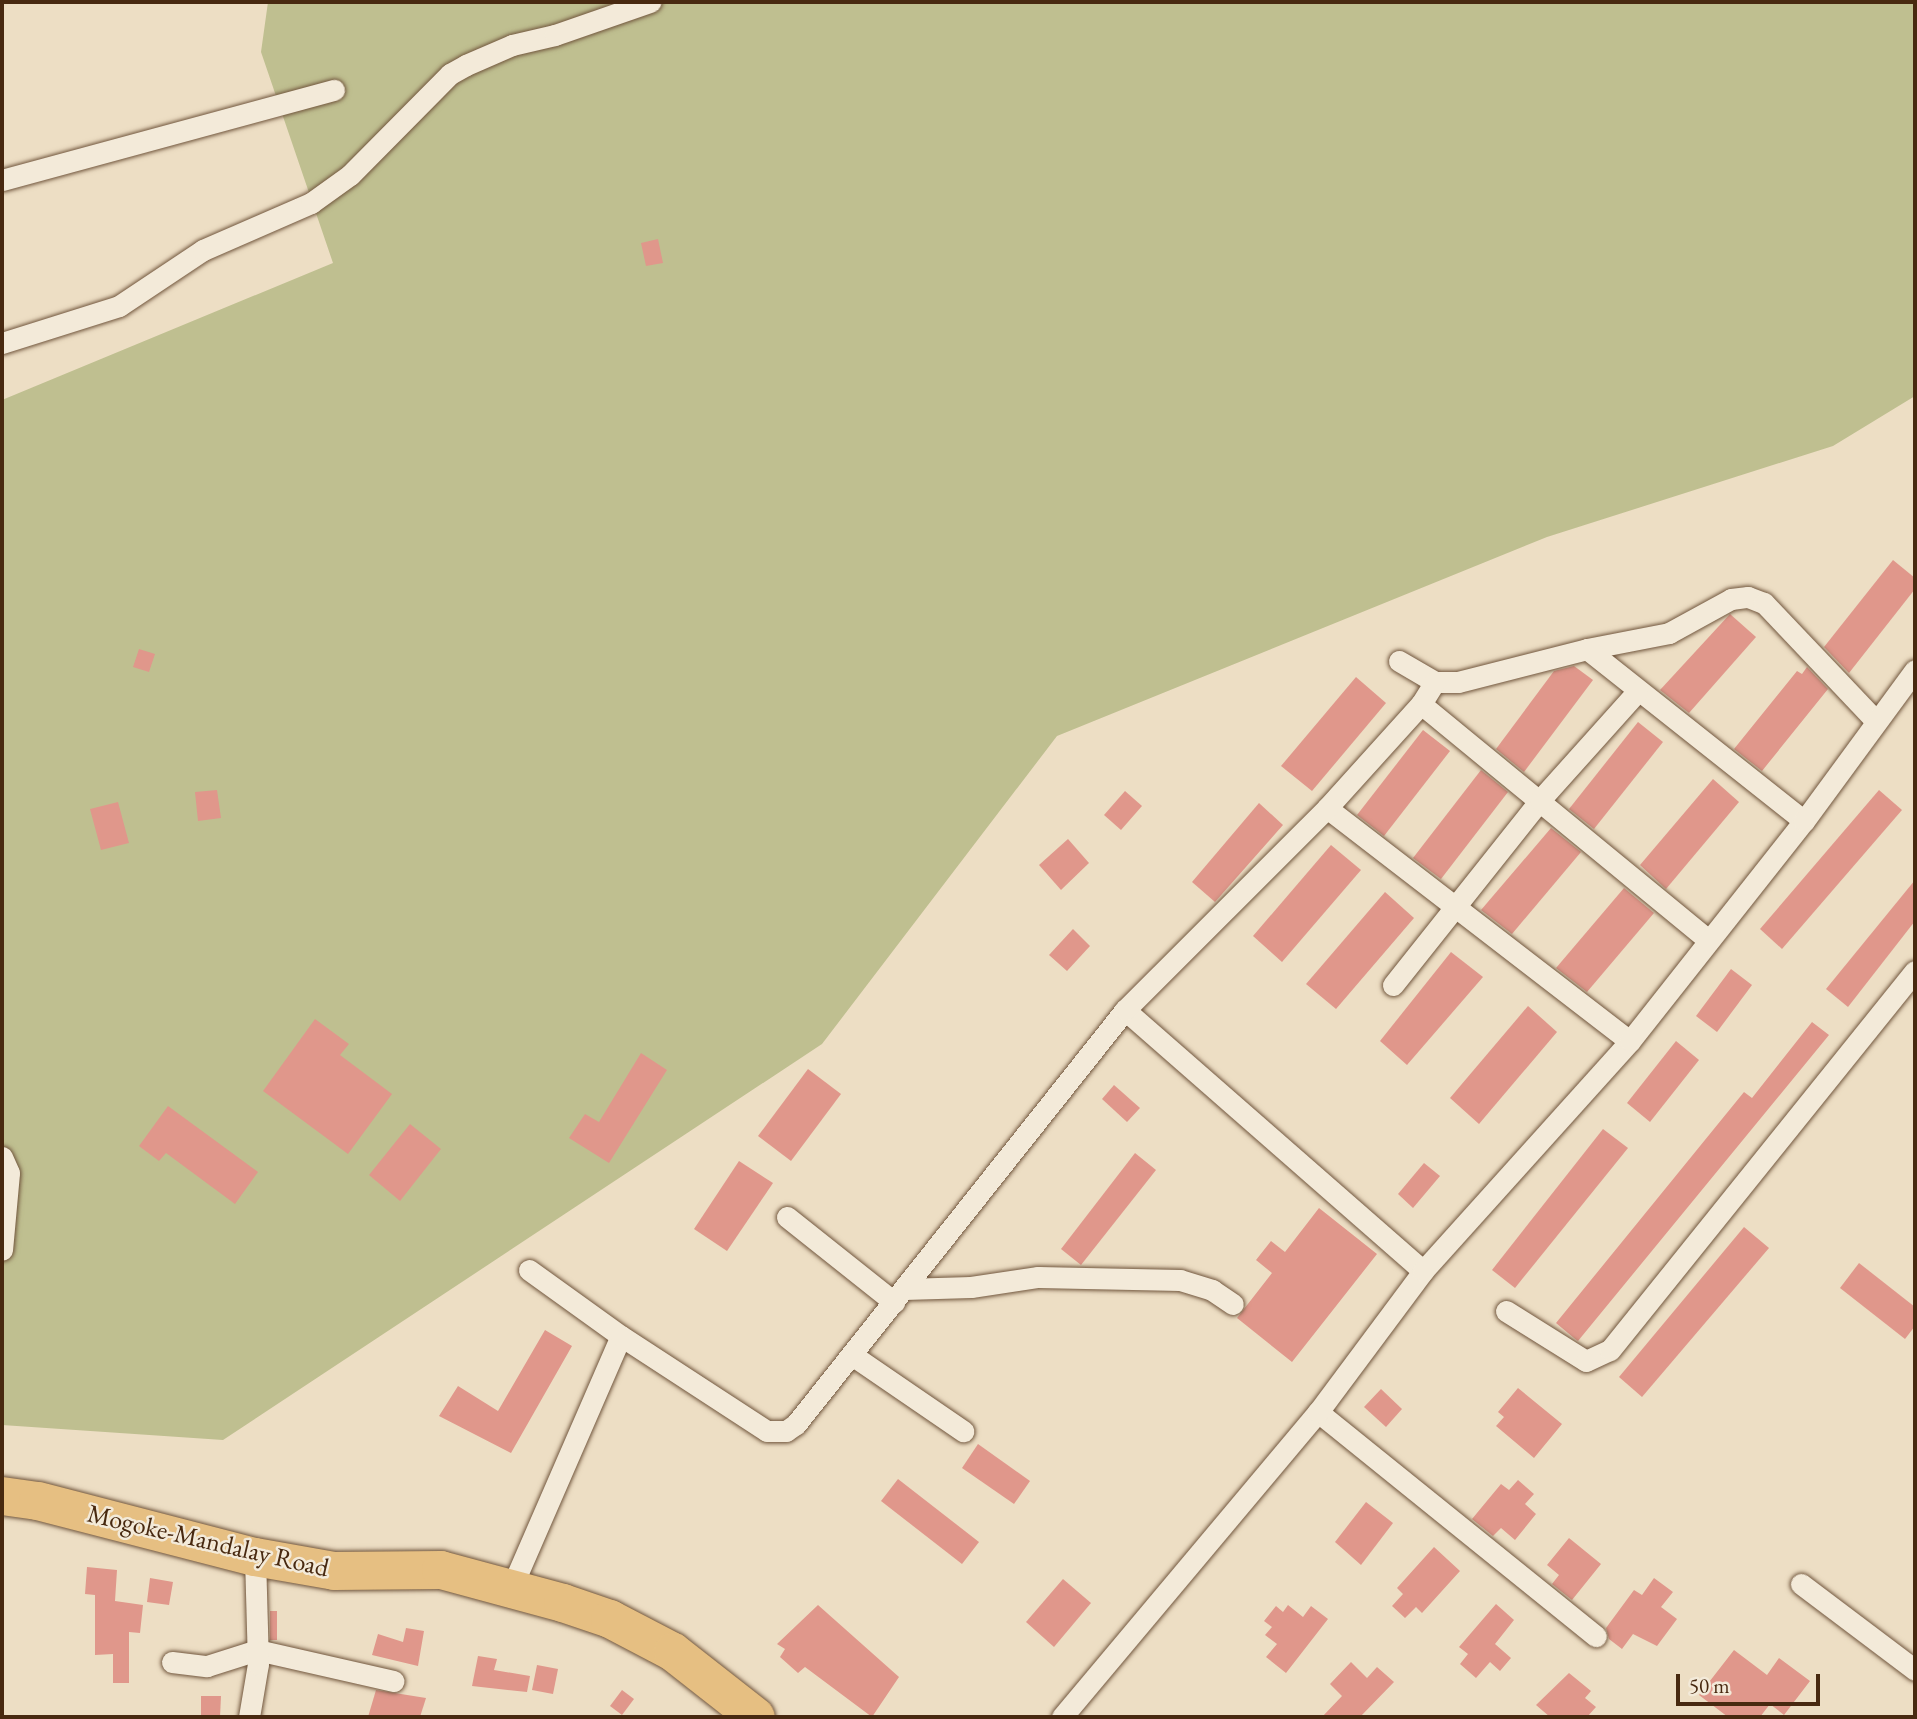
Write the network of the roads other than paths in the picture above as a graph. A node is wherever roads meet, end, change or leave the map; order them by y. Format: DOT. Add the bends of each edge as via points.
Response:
graph roads {
  1 [pos="650,2"];
  2 [pos="334,90"];
  3 [pos="2,180"];
  4 [pos="2,343"];
  5 [pos="1587,649"];
  6 [pos="1399,661"];
  7 [pos="1915,670"];
  8 [pos="1436,682"];
  9 [pos="1637,692"];
  10 [pos="1421,704"];
  11 [pos="1875,720"];
  12 [pos="1540,800"];
  13 [pos="1327,808"];
  14 [pos="1804,821"];
  15 [pos="1451,908"];
  16 [pos="1707,939"];
  17 [pos="1915,971"];
  18 [pos="1393,985"];
  19 [pos="1125,1010"];
  20 [pos="1630,1041"];
  21 [pos="2,1157"];
  22 [pos="787,1217"];
  23 [pos="2,1250"];
  24 [pos="529,1270"];
  25 [pos="1423,1271"];
  26 [pos="899,1296"];
  27 [pos="1233,1304"];
  28 [pos="1506,1311"];
  29 [pos="621,1336"];
  30 [pos="852,1355"];
  31 [pos="1318,1412"];
  32 [pos="963,1431"];
  33 [pos="2,1496"];
  34 [pos="255,1557"];
  35 [pos="1801,1584"];
  36 [pos="510,1591"];
  37 [pos="1596,1636"];
  38 [pos="257,1650"];
  39 [pos="172,1662"];
  40 [pos="1915,1670"];
  41 [pos="394,1681"];
  42 [pos="249,1717"];
  43 [pos="756,1717"];
  44 [pos="1062,1717"];
  1 -- 4 [label="street" via="512,45 466,65 440,83 350,175 311,203 203,250 119,306"];
  2 -- 3 [label="street"];
  5 -- 8 [label="street" via="1458,682"];
  5 -- 9 [label="street"];
  5 -- 11 [label="street" via="1669,632 1731,598 1748,597 1764,603"];
  6 -- 8 [label="street"];
  7 -- 11 [label="street"];
  8 -- 10 [label="street"];
  9 -- 12 [label="street"];
  9 -- 14 [label="street"];
  10 -- 12 [label="street"];
  10 -- 13 [label="street"];
  11 -- 14 [label="street"];
  12 -- 15 [label="street"];
  12 -- 16 [label="street"];
  13 -- 15 [label="street"];
  13 -- 19 [label="street"];
  14 -- 16 [label="street"];
  15 -- 18 [label="street"];
  15 -- 20 [label="street"];
  16 -- 20 [label="street"];
  17 -- 28 [label="street" via="1610,1350 1586,1361"];
  19 -- 25 [label="street"];
  19 -- 26 [label="street"];
  20 -- 25 [label="street"];
  21 -- 23 [label="street" via="9,1173"];
  22 -- 26 [label="street"];
  24 -- 29 [label="street"];
  25 -- 31 [label="street"];
  26 -- 27 [label="street" via="1038,1277 1180,1280 1212,1290"];
  26 -- 30 [label="street"];
  29 -- 30 [label="street" via="767,1431 778,1433 796,1424"];
  29 -- 36 [label="street"];
  30 -- 32 [label="street"];
  31 -- 37 [label="street"];
  31 -- 44 [label="street"];
  33 -- 34 [label="highway, Mogoke-Mandalay Road" via="38,1501"];
  34 -- 36 [label="highway, Mogoke-Mandalay Road" via="334,1571 441,1570"];
  34 -- 38 [label="street"];
  35 -- 40 [label="street"];
  36 -- 43 [label="highway, Mogoke-Mandalay Road" via="564,1603 647,1638 712,1679"];
  38 -- 39 [label="street" via="207,1666"];
  38 -- 41 [label="street"];
  38 -- 42 [label="street"];
}
